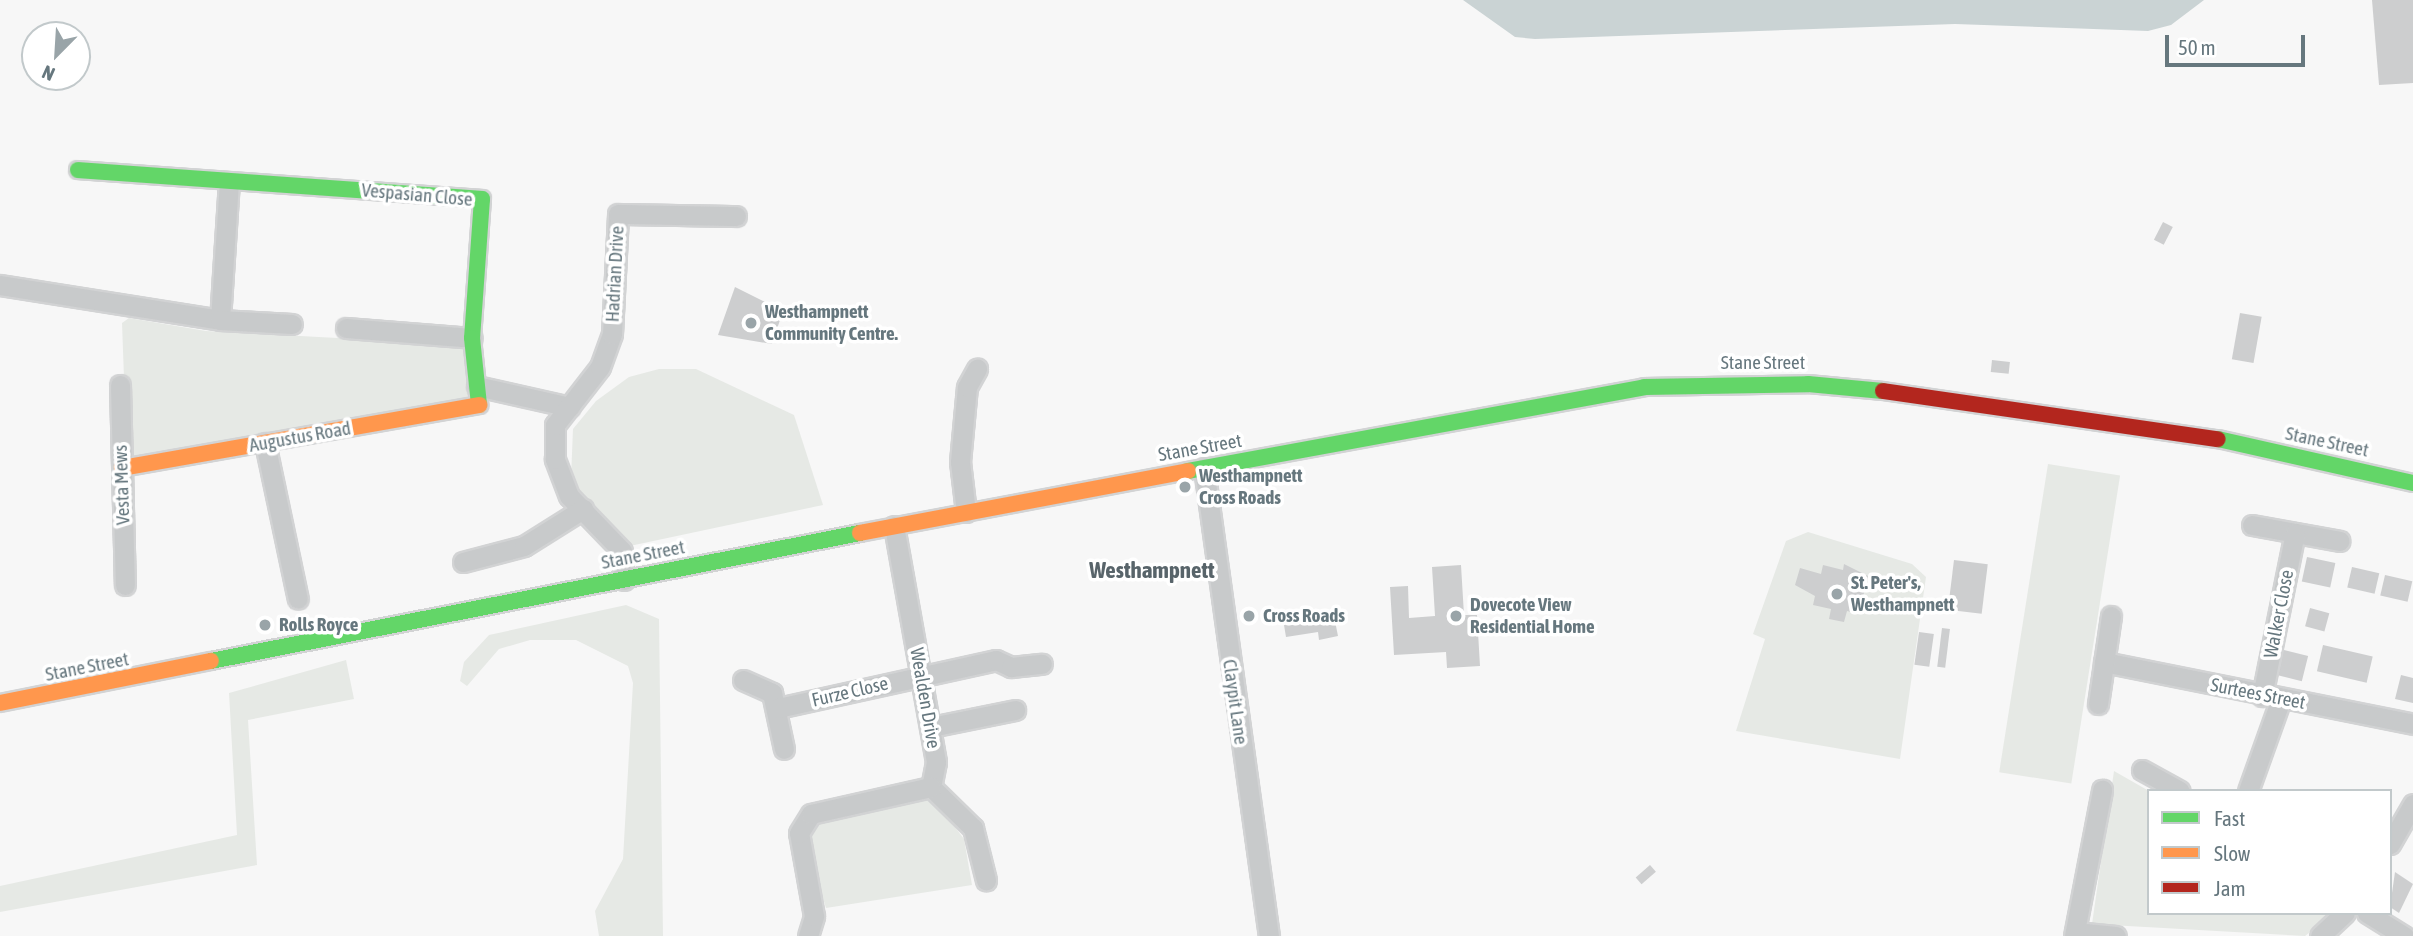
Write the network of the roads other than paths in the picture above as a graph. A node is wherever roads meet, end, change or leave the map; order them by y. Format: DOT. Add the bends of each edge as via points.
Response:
graph roads {
  1 [pos="78,170"];
  2 [pos="229,182"];
  3 [pos="736,216"];
  4 [pos="0,285"];
  5 [pos="220,320"];
  6 [pos="292,324"];
  7 [pos="346,328"];
  8 [pos="472,338"];
  9 [pos="976,369"];
  10 [pos="120,385"];
  11 [pos="477,386"];
  12 [pos="479,407"];
  13 [pos="570,407"];
  14 [pos="265,443"];
  15 [pos="122,468"];
  16 [pos="1204,468"];
  17 [pos="2413,483"];
  18 [pos="583,509"];
  19 [pos="966,512"];
  20 [pos="2252,525"];
  21 [pos="894,526"];
  22 [pos="2295,533"];
  23 [pos="2340,541"];
  24 [pos="463,562"];
  25 [pos="624,580"];
  26 [pos="125,584"];
  27 [pos="298,599"];
  28 [pos="2111,616"];
  29 [pos="2104,662"];
  30 [pos="1042,664"];
  31 [pos="921,677"];
  32 [pos="743,680"];
  33 [pos="2271,697"];
  34 [pos="0,703"];
  35 [pos="2098,704"];
  36 [pos="778,708"];
  37 [pos="1015,710"];
  38 [pos="2413,724"];
  39 [pos="931,727"];
  40 [pos="785,748"];
  41 [pos="2142,770"];
  42 [pos="931,787"];
  43 [pos="2176,789"];
  44 [pos="2248,789"];
  45 [pos="2102,790"];
  46 [pos="2413,804"];
  47 [pos="2392,841"];
  48 [pos="986,880"];
  49 [pos="2343,915"];
  50 [pos="2370,915"];
  51 [pos="2074,934"];
  52 [pos="808,936"];
  53 [pos="1269,936"];
  54 [pos="2116,936"];
  55 [pos="2320,936"];
  56 [pos="2404,936"];
  1 -- 2 [label="street, Vespasian Close"];
  2 -- 5 [label="street"];
  2 -- 8 [label="street, Vespasian Close" via="482,199"];
  3 -- 13 [label="street, Hadrian Drive" via="618,214 612,334 600,367"];
  4 -- 5 [label="street"];
  5 -- 6 [label="street"];
  7 -- 8 [label="street"];
  8 -- 11 [label="street, Vespasian Close"];
  9 -- 19 [label="street" via="967,387 960,462"];
  10 -- 15 [label="street, Vesta Mews"];
  11 -- 12 [label="street, Vespasian Close"];
  11 -- 13 [label="street"];
  12 -- 14 [label="street, Augustus Road"];
  13 -- 18 [label="street, Hadrian Drive" via="555,425 555,459 569,496"];
  14 -- 15 [label="street, Augustus Road"];
  14 -- 27 [label="street"];
  15 -- 26 [label="street, Vesta Mews"];
  16 -- 17 [label="street, Stane Street" via="1553,399 1644,387 1757,383 1877,388 2072,413"];
  16 -- 19 [label="street, Stane Street"];
  16 -- 53 [label="street, Claypit Lane"];
  18 -- 24 [label="street" via="524,546"];
  18 -- 25 [label="street, Hadrian Drive" via="622,551"];
  19 -- 21 [label="street, Stane Street"];
  20 -- 22 [label="street"];
  21 -- 25 [label="street, Stane Street"];
  21 -- 31 [label="street, Wealden Drive"];
  22 -- 23 [label="street"];
  22 -- 33 [label="street, Walker Close"];
  25 -- 34 [label="street, Stane Street"];
  28 -- 29 [label="street"];
  29 -- 33 [label="street, Surtees Street"];
  29 -- 35 [label="street"];
  30 -- 31 [label="street, Furze Close" via="1011,667 996,660"];
  31 -- 36 [label="street, Furze Close"];
  31 -- 39 [label="street, Wealden Drive"];
  32 -- 36 [label="street" via="772,693"];
  33 -- 38 [label="street, Surtees Street"];
  33 -- 44 [label="street, Walker Close"];
  36 -- 40 [label="street"];
  37 -- 39 [label="street, Wealden Drive"];
  39 -- 42 [label="street, Wealden Drive" via="936,762"];
  41 -- 43 [label="street"];
  42 -- 48 [label="street" via="973,828"];
  42 -- 52 [label="street" via="811,814 799,833 814,916"];
  45 -- 51 [label="street"];
  46 -- 47 [label="street"];
  49 -- 55 [label="street"];
  50 -- 56 [label="street"];
  51 -- 54 [label="street"];
}
